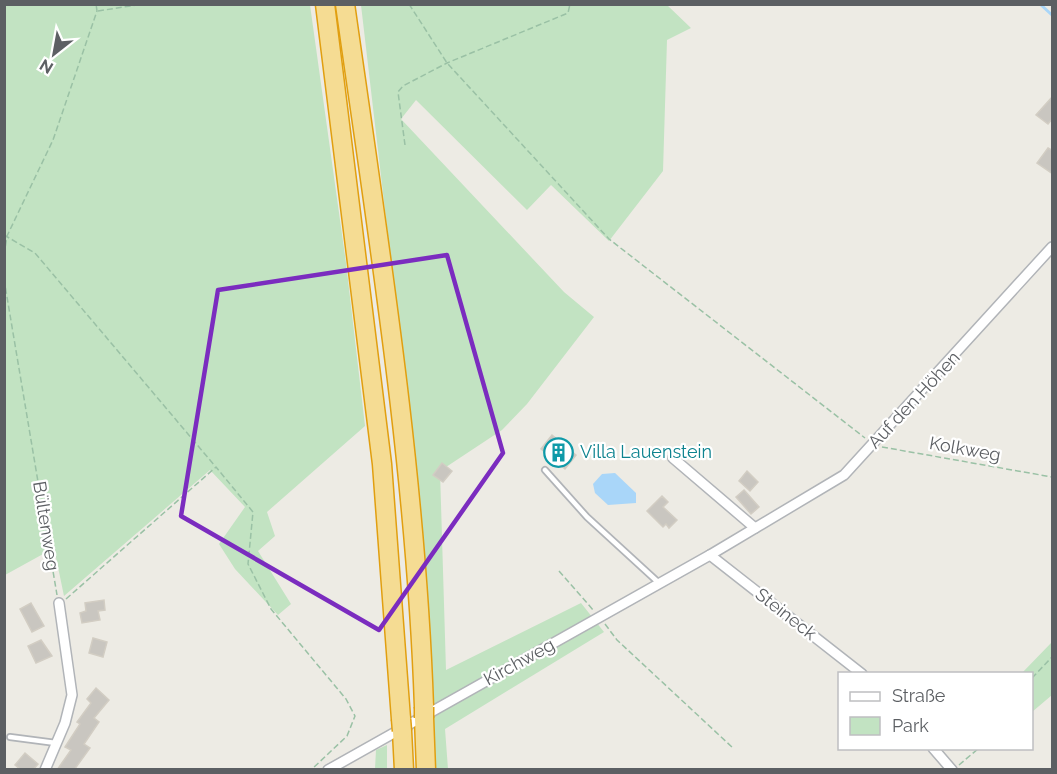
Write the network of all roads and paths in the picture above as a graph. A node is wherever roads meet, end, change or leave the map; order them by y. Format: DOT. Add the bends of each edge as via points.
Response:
graph roads {
  1 [pos="96,4"];
  2 [pos="143,4"];
  3 [pos="325,4"];
  4 [pos="345,4"];
  5 [pos="409,4"];
  6 [pos="570,4"];
  7 [pos="97,11"];
  8 [pos="447,63"];
  9 [pos="405,145"];
  10 [pos="6,235"];
  11 [pos="1053,247"];
  12 [pos="4,255"];
  13 [pos="4,279"];
  14 [pos="873,445"];
  15 [pos="673,458"];
  16 [pos="216,467"];
  17 [pos="545,470"];
  18 [pos="1053,477"];
  19 [pos="755,528"];
  20 [pos="710,555"];
  21 [pos="559,571"];
  22 [pos="659,583"];
  23 [pos="58,603"];
  24 [pos="599,617"];
  25 [pos="1053,657"];
  26 [pos="859,672"];
  27 [pos="1033,677"];
  28 [pos="10,736"];
  29 [pos="56,743"];
  30 [pos="733,748"];
  31 [pos="935,750"];
  32 [pos="977,750"];
  33 [pos="45,770"];
  34 [pos="311,770"];
  35 [pos="328,770"];
  36 [pos="404,770"];
  37 [pos="426,770"];
  38 [pos="953,770"];
  1 -- 7 [label="path"];
  2 -- 7 [label="path"];
  3 -- 36 [label="highway" via="381,452"];
  4 -- 37 [label="highway" via="387,308 410,515"];
  5 -- 8 [label="path"];
  6 -- 8 [label="path" via="568,13"];
  7 -- 10 [label="path" via="53,140"];
  8 -- 9 [label="path" via="398,92"];
  8 -- 14 [label="path" via="609,239"];
  10 -- 12 [label="path"];
  10 -- 16 [label="path" via="35,253"];
  11 -- 14 [label="street, Auf den Höhen"];
  13 -- 23 [label="path, Bültenweg"];
  14 -- 18 [label="path, Kolkweg"];
  14 -- 19 [label="street, Auf den Höhen" via="844,475"];
  15 -- 19 [label="street"];
  16 -- 23 [label="path"];
  16 -- 34 [label="path" via="253,512 248,564 272,609 346,699 355,716 347,736"];
  17 -- 22 [label="lane" via="587,517"];
  19 -- 20 [label="street, Auf den Höhen"];
  20 -- 22 [label="street, Kirchweg"];
  20 -- 26 [label="street, Steineck"];
  21 -- 24 [label="path"];
  22 -- 24 [label="street, Kirchweg"];
  23 -- 29 [label="street" via="72,695"];
  24 -- 30 [label="path" via="617,640"];
  24 -- 35 [label="street, Kirchweg"];
  25 -- 27 [label="path"];
  28 -- 29 [label="lane"];
  29 -- 33 [label="street"];
  31 -- 38 [label="street"];
  32 -- 38 [label="path"];
}
